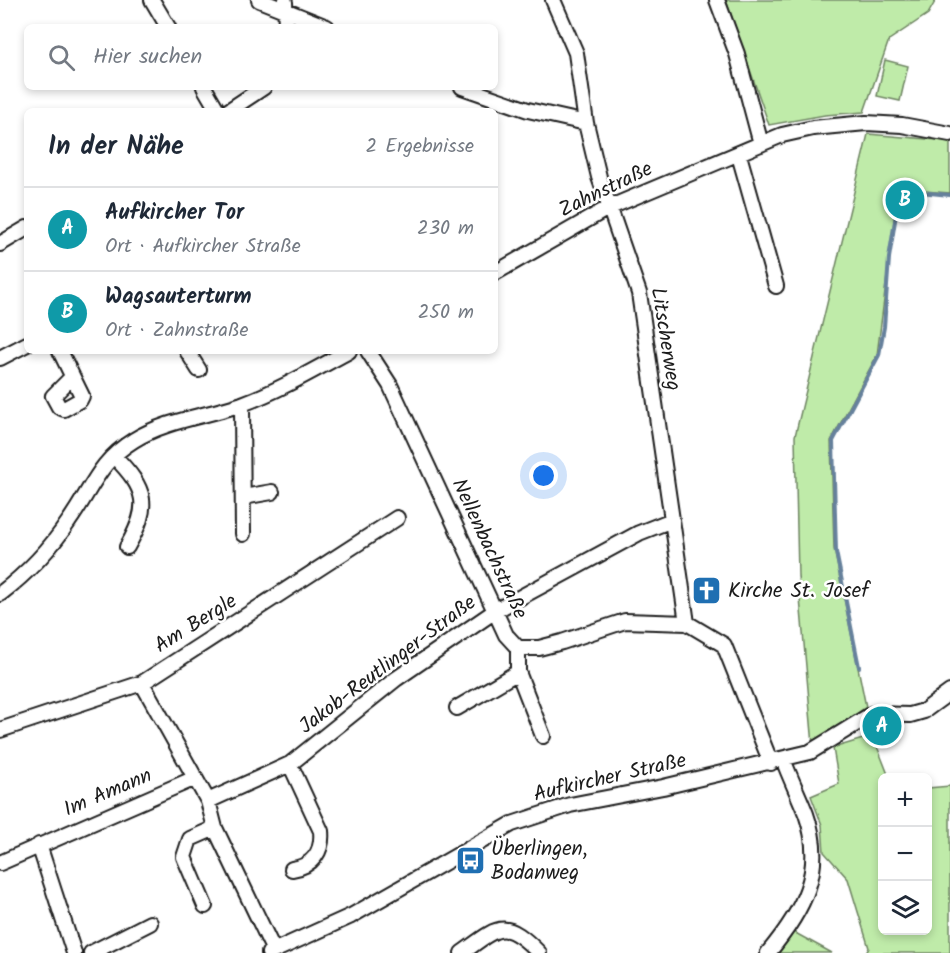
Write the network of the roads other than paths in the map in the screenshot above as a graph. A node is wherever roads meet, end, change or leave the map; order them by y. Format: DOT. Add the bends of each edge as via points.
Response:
graph roads {
  1 [pos="152,0"];
  2 [pos="259,0"];
  3 [pos="553,0"];
  4 [pos="717,0"];
  5 [pos="285,4"];
  6 [pos="166,24"];
  7 [pos="286,24"];
  8 [pos="322,24"];
  9 [pos="206,90"];
  10 [pos="260,90"];
  11 [pos="471,90"];
  12 [pos="216,108"];
  13 [pos="232,108"];
  14 [pos="586,123"];
  15 [pos="950,134"];
  16 [pos="761,144"];
  17 [pos="739,155"];
  18 [pos="608,208"];
  19 [pos="24,230"];
  20 [pos="0,244"];
  21 [pos="498,271"];
  22 [pos="776,286"];
  23 [pos="24,346"];
  24 [pos="61,354"];
  25 [pos="189,354"];
  26 [pos="343,354"];
  27 [pos="370,354"];
  28 [pos="0,358"];
  29 [pos="199,370"];
  30 [pos="72,377"];
  31 [pos="242,404"];
  32 [pos="114,456"];
  33 [pos="272,492"];
  34 [pos="243,497"];
  35 [pos="397,518"];
  36 [pos="672,520"];
  37 [pos="243,534"];
  38 [pos="127,548"];
  39 [pos="0,594"];
  40 [pos="495,611"];
  41 [pos="687,623"];
  42 [pos="518,648"];
  43 [pos="518,672"];
  44 [pos="142,683"];
  45 [pos="950,692"];
  46 [pos="457,708"];
  47 [pos="0,730"];
  48 [pos="543,736"];
  49 [pos="777,761"];
  50 [pos="290,764"];
  51 [pos="194,779"];
  52 [pos="208,801"];
  53 [pos="215,828"];
  54 [pos="39,845"];
  55 [pos="0,863"];
  56 [pos="292,869"];
  57 [pos="205,906"];
  58 [pos="150,923"];
  59 [pos="272,952"];
  60 [pos="74,953"];
  61 [pos="91,953"];
  62 [pos="462,953"];
  63 [pos="539,953"];
  64 [pos="768,953"];
  1 -- 6 [label="street"];
  2 -- 5 [label="street"];
  3 -- 14 [label="street, Litscherweg" via="576,52"];
  4 -- 16 [label="street" via="737,54"];
  5 -- 7 [label="street"];
  5 -- 8 [label="street"];
  9 -- 12 [label="street"];
  10 -- 13 [label="street"];
  11 -- 14 [label="street" via="528,110"];
  14 -- 18 [label="street, Litscherweg"];
  15 -- 16 [label="street, Zahnstraße" via="902,125 856,123 813,128"];
  16 -- 17 [label="street, Zahnstraße"];
  17 -- 18 [label="street, Zahnstraße"];
  17 -- 22 [label="street"];
  18 -- 21 [label="street, Zahnstraße"];
  18 -- 36 [label="street, Litscherweg" via="639,293"];
  19 -- 20 [label="street"];
  23 -- 28 [label="street"];
  24 -- 30 [label="street"];
  25 -- 29 [label="street"];
  26 -- 31 [label="street"];
  27 -- 40 [label="street, Nellenbachstraße" via="390,385"];
  31 -- 32 [label="street" via="156,429"];
  31 -- 34 [label="street"];
  32 -- 38 [label="street" via="136,478 142,496 142,518"];
  32 -- 39 [label="street" via="97,473 69,521 39,558"];
  33 -- 34 [label="street"];
  34 -- 37 [label="street"];
  35 -- 44 [label="street, Am Bergle"];
  36 -- 40 [label="street, Jakob-Reutlinger-Straße" via="639,533"];
  36 -- 41 [label="street, Litscherweg"];
  40 -- 42 [label="street, Nellenbachstraße" via="506,635"];
  40 -- 50 [label="street, Jakob-Reutlinger-Straße" via="396,679"];
  41 -- 42 [label="street, Nellenbachstraße" via="626,621 551,645"];
  41 -- 49 [label="street, Nellenbachstraße" via="724,645"];
  42 -- 43 [label="street"];
  43 -- 46 [label="street"];
  43 -- 48 [label="street"];
  44 -- 47 [label="street, Am Bergle"];
  44 -- 51 [label="street"];
  45 -- 49 [label="street, Aufkircher Straße" via="917,713 873,714 810,752"];
  49 -- 59 [label="street, Aufkircher Straße" via="536,815 475,843 351,916"];
  49 -- 64 [label="street, Nellenbachstraße" via="807,816 813,877 801,910"];
  50 -- 52 [label="street, Jakob-Reutlinger-Straße"];
  50 -- 56 [label="street, Jakob-Reutlinger-Straße" via="321,831 322,842 314,858"];
  51 -- 52 [label="street"];
  51 -- 54 [label="street, Im Amann"];
  52 -- 53 [label="street"];
  53 -- 57 [label="street" via="190,839 184,857"];
  53 -- 59 [label="street"];
  54 -- 55 [label="street, Im Amann"];
  54 -- 60 [label="street"];
  58 -- 61 [label="street"];
  62 -- 63 [label="street" via="503,928 517,933"];
}
